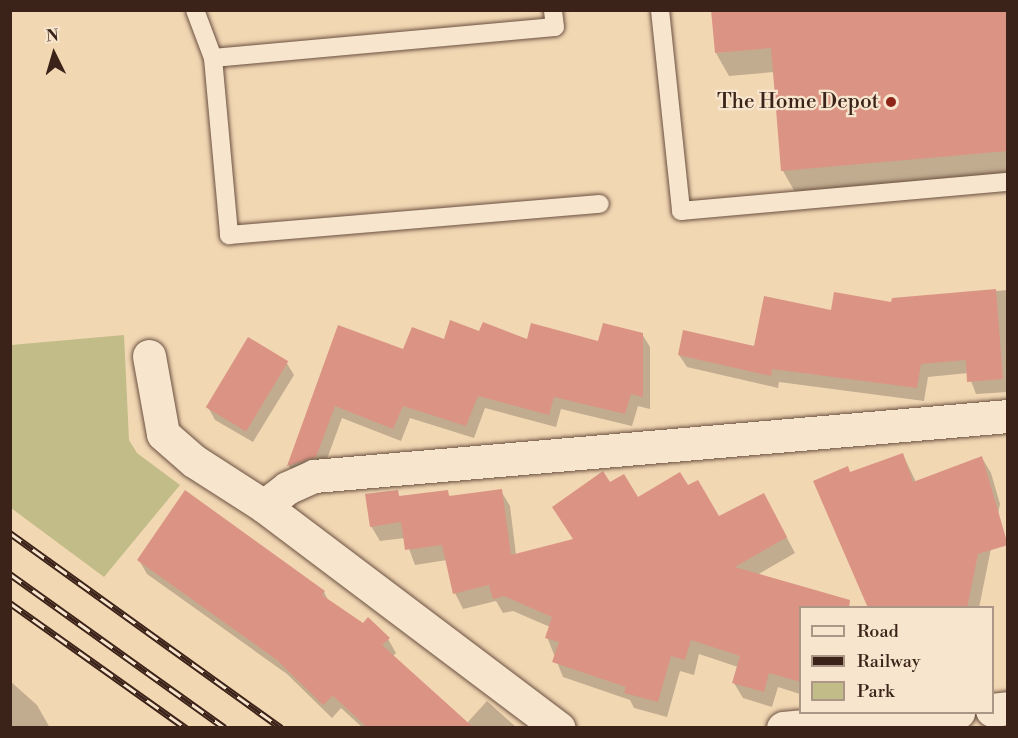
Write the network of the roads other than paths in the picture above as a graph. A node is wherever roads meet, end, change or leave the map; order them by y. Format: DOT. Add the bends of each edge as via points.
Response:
graph roads {
  1 [pos="195,10"];
  2 [pos="553,10"];
  3 [pos="660,10"];
  4 [pos="213,58"];
  5 [pos="1008,182"];
  6 [pos="600,204"];
  7 [pos="149,356"];
  8 [pos="1008,416"];
  9 [pos="264,506"];
  10 [pos="939,714"];
  11 [pos="824,726"];
  12 [pos="559,728"];
  13 [pos="783,728"];
  1 -- 4 [label="lane"];
  2 -- 4 [label="lane" via="555,27"];
  3 -- 5 [label="lane" via="681,211"];
  4 -- 6 [label="lane" via="229,235"];
  7 -- 9 [label="street" via="163,434 194,460"];
  8 -- 9 [label="street" via="314,476 286,488"];
  9 -- 12 [label="street"];
  10 -- 11 [label="street"];
  11 -- 13 [label="street"];
}
